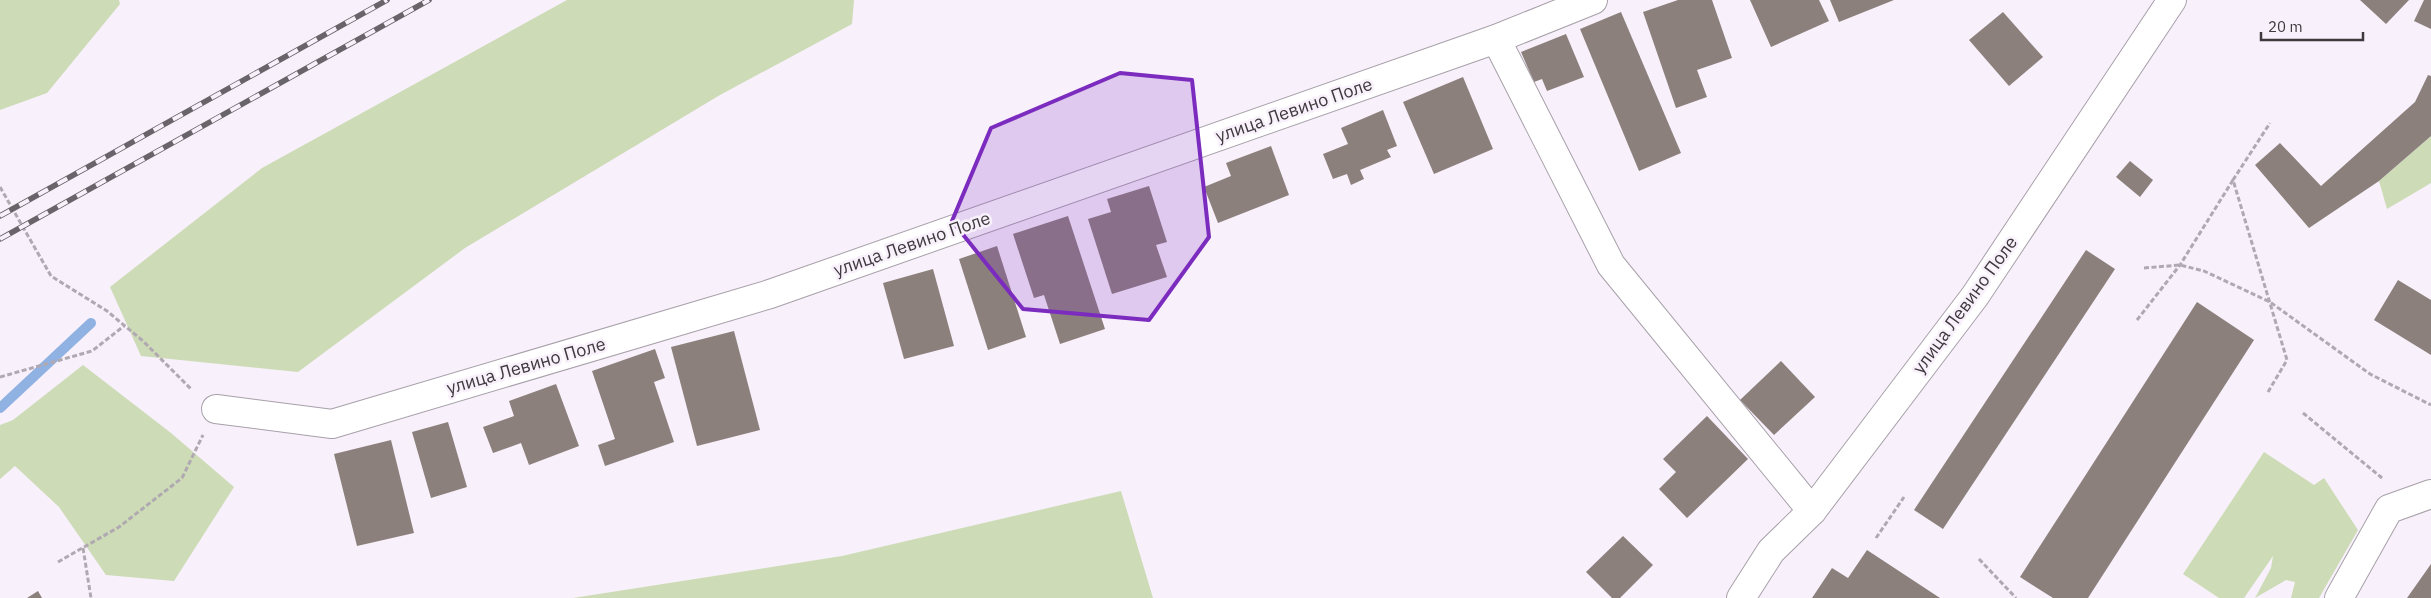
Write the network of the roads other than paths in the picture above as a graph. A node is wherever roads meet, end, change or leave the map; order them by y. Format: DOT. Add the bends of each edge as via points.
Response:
graph roads {
  1 [pos="1593,0"];
  2 [pos="2172,0"];
  3 [pos="1496,39"];
  4 [pos="216,408"];
  5 [pos="2411,502"];
  6 [pos="1812,511"];
  7 [pos="1741,598"];
  8 [pos="2339,598"];
  1 -- 3 [label="street, улица Левино Поле"];
  2 -- 6 [label="street, улица Левино Поле" via="1975,296"];
  3 -- 4 [label="street, улица Левино Поле" via="770,294 332,424"];
  3 -- 6 [label="street" via="1611,264"];
  5 -- 8 [label="street"];
  6 -- 7 [label="street, улица Левино Поле" via="1771,551"];
}
